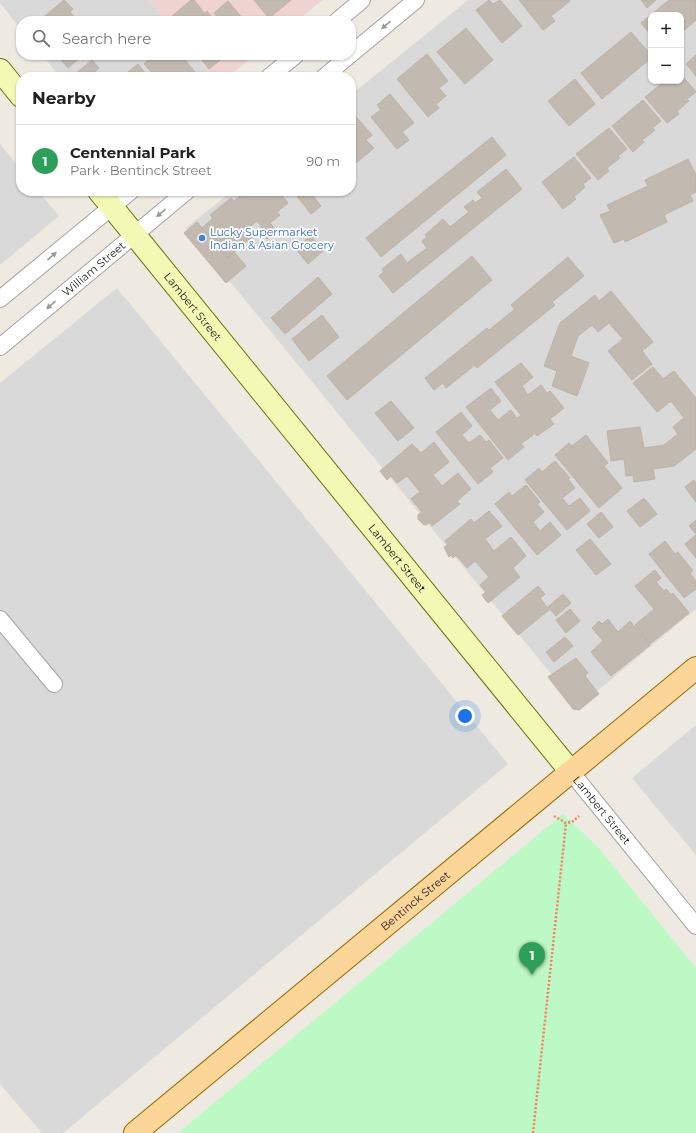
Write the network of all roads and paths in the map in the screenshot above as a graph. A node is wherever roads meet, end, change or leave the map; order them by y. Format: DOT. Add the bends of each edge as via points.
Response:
graph roads {
  1 [pos="362,0"];
  2 [pos="416,0"];
  3 [pos="343,16"];
  4 [pos="356,51"];
  5 [pos="290,60"];
  6 [pos="345,60"];
  7 [pos="0,70"];
  8 [pos="275,72"];
  9 [pos="330,72"];
  10 [pos="16,90"];
  11 [pos="115,196"];
  12 [pos="181,196"];
  13 [pos="105,199"];
  14 [pos="134,235"];
  15 [pos="0,299"];
  16 [pos="0,347"];
  17 [pos="0,619"];
  18 [pos="696,668"];
  19 [pos="54,684"];
  20 [pos="571,772"];
  21 [pos="554,816"];
  22 [pos="579,816"];
  23 [pos="566,823"];
  24 [pos="696,926"];
  25 [pos="134,1133"];
  26 [pos="533,1133"];
  1 -- 3 [label="street"];
  2 -- 4 [label="street, one-way"];
  5 -- 8 [label="street"];
  6 -- 9 [label="street"];
  7 -- 10 [label="main road"];
  11 -- 13 [label="street"];
  12 -- 14 [label="street, William Street, one-way"];
  13 -- 14 [label="main road, Lambert Street"];
  15 -- 13 [label="street, one-way"];
  14 -- 16 [label="street, William Street, one-way"];
  14 -- 20 [label="main road, Lambert Street"];
  17 -- 19 [label="street"];
  18 -- 20 [label="main road, Bentinck Street"];
  20 -- 24 [label="street, Lambert Street"];
  20 -- 25 [label="main road, Bentinck Street"];
  21 -- 23 [label="path"];
  22 -- 23 [label="path"];
  23 -- 26 [label="path"];
}
